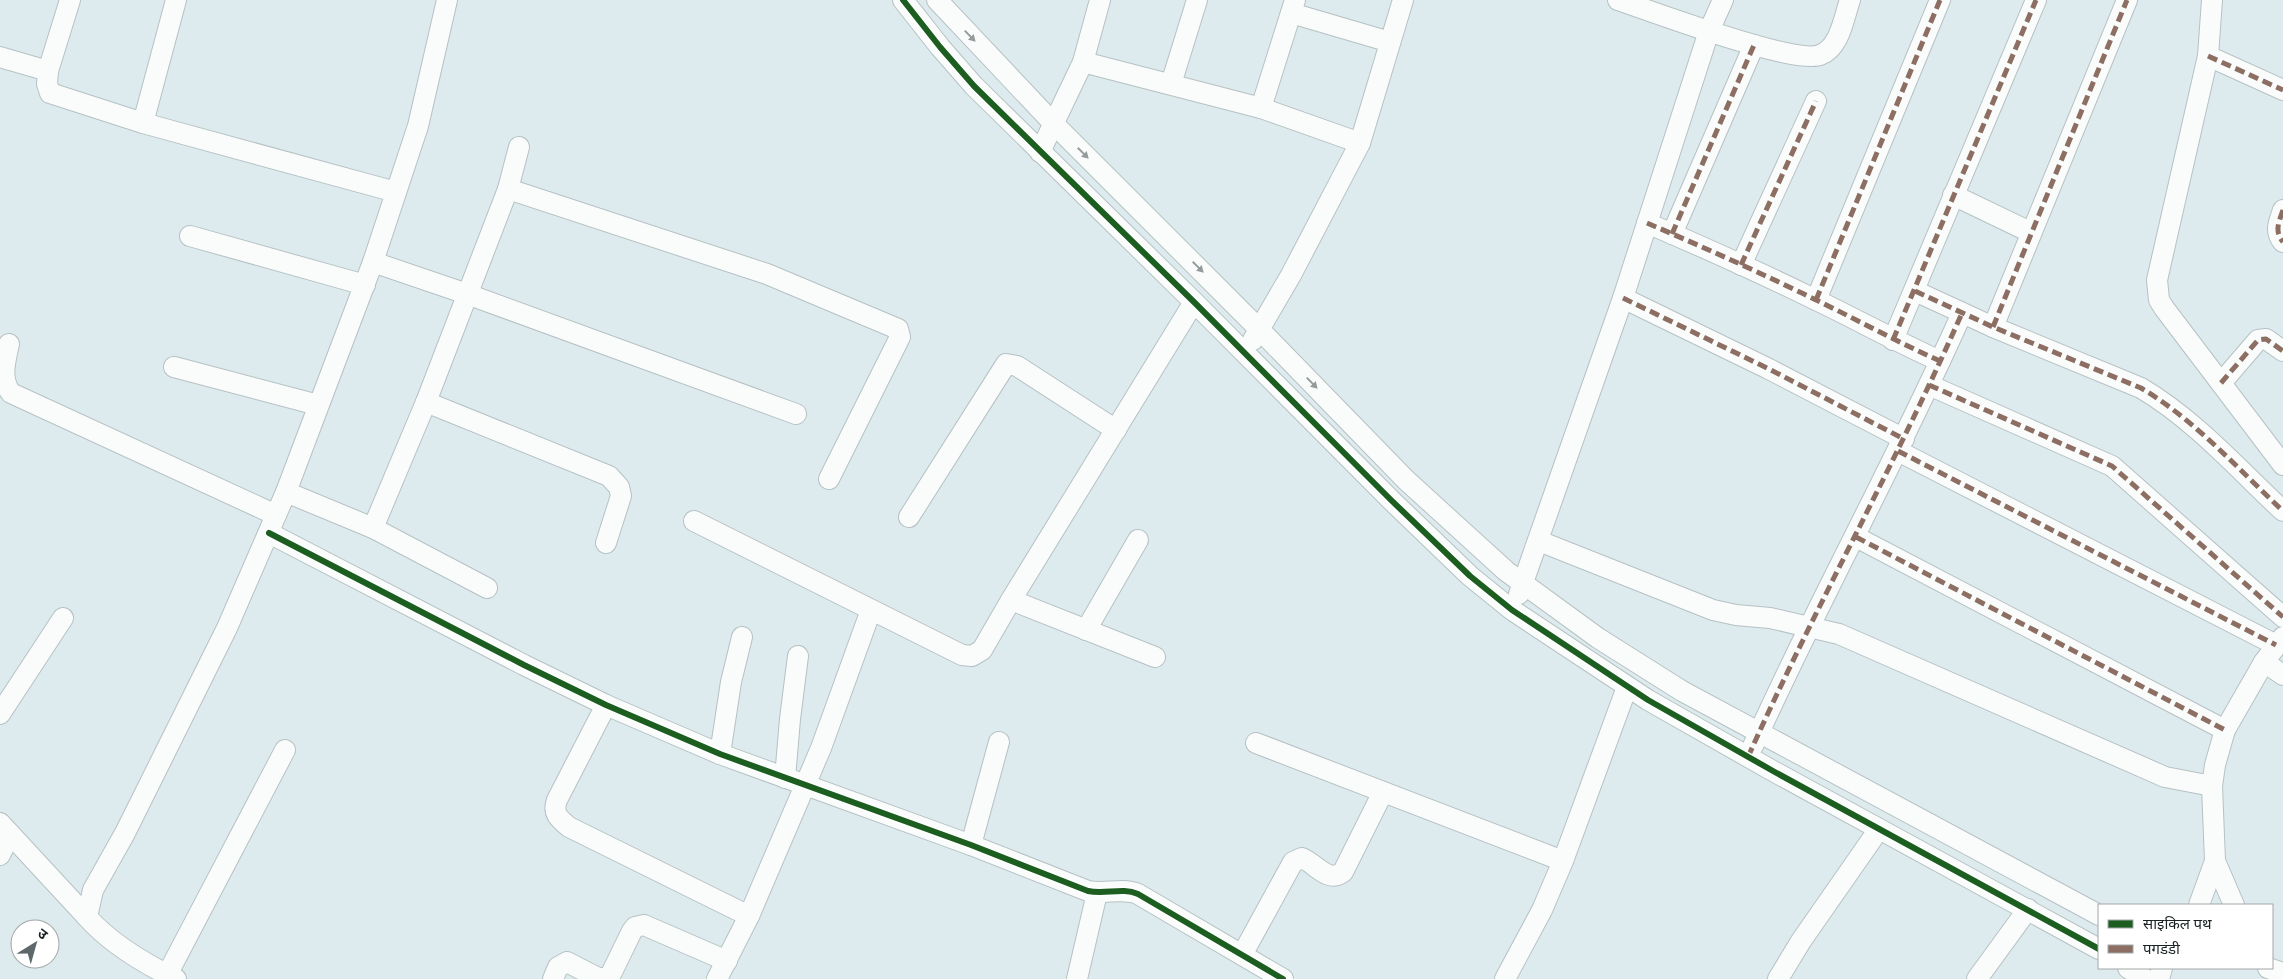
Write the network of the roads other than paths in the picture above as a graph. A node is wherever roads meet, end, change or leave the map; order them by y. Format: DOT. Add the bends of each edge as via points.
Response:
graph roads {
  1 [pos="70,0"];
  2 [pos="176,0"];
  3 [pos="447,0"];
  4 [pos="903,0"];
  5 [pos="937,0"];
  6 [pos="1100,0"];
  7 [pos="1197,0"];
  8 [pos="1403,0"];
  9 [pos="1618,0"];
  10 [pos="1723,0"];
  11 [pos="1850,0"];
  12 [pos="1940,0"];
  13 [pos="2036,0"];
  14 [pos="2127,0"];
  15 [pos="2212,0"];
  16 [pos="1293,7"];
  17 [pos="1709,31"];
  18 [pos="1390,42"];
  19 [pos="1754,45"];
  20 [pos="2208,56"];
  21 [pos="0,57"];
  22 [pos="1083,62"];
  23 [pos="48,71"];
  24 [pos="1171,84"];
  25 [pos="2283,90"];
  26 [pos="1816,101"];
  27 [pos="1261,108"];
  28 [pos="144,123"];
  29 [pos="1054,124"];
  30 [pos="1360,143"];
  31 [pos="519,146"];
  32 [pos="1040,152"];
  33 [pos="508,189"];
  34 [pos="396,192"];
  35 [pos="1953,195"];
  36 [pos="2283,210"];
  37 [pos="1647,223"];
  38 [pos="2030,232"];
  39 [pos="1672,234"];
  40 [pos="190,236"];
  41 [pos="2283,242"];
  42 [pos="374,262"];
  43 [pos="1741,264"];
  44 [pos="365,285"];
  45 [pos="1915,291"];
  46 [pos="467,294"];
  47 [pos="1623,298"];
  48 [pos="1816,300"];
  49 [pos="1194,302"];
  50 [pos="1962,313"];
  51 [pos="1993,327"];
  52 [pos="1260,330"];
  53 [pos="1893,340"];
  54 [pos="9,344"];
  55 [pos="2283,351"];
  56 [pos="1244,352"];
  57 [pos="1940,361"];
  58 [pos="174,367"];
  59 [pos="2221,383"];
  60 [pos="1930,385"];
  61 [pos="426,402"];
  62 [pos="318,405"];
  63 [pos="796,414"];
  64 [pos="1116,430"];
  65 [pos="1901,445"];
  66 [pos="2283,465"];
  67 [pos="829,479"];
  68 [pos="286,492"];
  69 [pos="2283,511"];
  70 [pos="909,517"];
  71 [pos="694,521"];
  72 [pos="272,524"];
  73 [pos="373,528"];
  74 [pos="1856,537"];
  75 [pos="1138,540"];
  76 [pos="1539,541"];
  77 [pos="606,542"];
  78 [pos="1524,583"];
  79 [pos="487,588"];
  80 [pos="1011,600"];
  81 [pos="871,610"];
  82 [pos="1512,610"];
  83 [pos="2283,617"];
  84 [pos="63,618"];
  85 [pos="1810,626"];
  86 [pos="1086,630"];
  87 [pos="742,636"];
  88 [pos="2280,641"];
  89 [pos="798,656"];
  90 [pos="1155,657"];
  91 [pos="2264,662"];
  92 [pos="2283,675"];
  93 [pos="1627,687"];
  94 [pos="606,705"];
  95 [pos="0,714"];
  96 [pos="2225,730"];
  97 [pos="1759,733"];
  98 [pos="999,742"];
  99 [pos="1256,744"];
  100 [pos="285,750"];
  101 [pos="720,754"];
  102 [pos="1748,757"];
  103 [pos="785,778"];
  104 [pos="805,784"];
  105 [pos="2212,786"];
  106 [pos="1383,792"];
  107 [pos="5,829"];
  108 [pos="1879,829"];
  109 [pos="971,845"];
  110 [pos="0,855"];
  111 [pos="1563,860"];
  112 [pos="2215,861"];
  113 [pos="1098,893"];
  114 [pos="2199,904"];
  115 [pos="2234,904"];
  116 [pos="2028,909"];
  117 [pos="2098,914"];
  118 [pos="749,916"];
  119 [pos="87,917"];
  120 [pos="2098,948"];
  121 [pos="1242,955"];
  122 [pos="727,961"];
  123 [pos="2130,969"];
  124 [pos="172,977"];
  125 [pos="553,979"];
  126 [pos="717,979"];
  127 [pos="1077,979"];
  128 [pos="1283,979"];
  129 [pos="1505,979"];
  130 [pos="1778,979"];
  131 [pos="1977,979"];
  132 [pos="2145,979"];
  1 -- 23 [label="street"];
  2 -- 28 [label="street"];
  3 -- 34 [label="street" via="418,126"];
  4 -- 32 [label="street" via="974,86"];
  5 -- 29 [label="street, one-way"];
  6 -- 22 [label="street"];
  7 -- 24 [label="street"];
  8 -- 18 [label="street"];
  9 -- 17 [label="street"];
  10 -- 17 [label="street"];
  11 -- 19 [label="street" via="1836,39 1829,50 1820,55 1811,57"];
  12 -- 48 [label="street"];
  13 -- 35 [label="street"];
  14 -- 38 [label="street"];
  15 -- 20 [label="street"];
  16 -- 18 [label="street"];
  16 -- 27 [label="street"];
  17 -- 19 [label="street"];
  17 -- 37 [label="street"];
  18 -- 30 [label="street"];
  19 -- 39 [label="street"];
  20 -- 25 [label="street"];
  20 -- 59 [label="street" via="2157,291 2164,308"];
  21 -- 23 [label="street"];
  22 -- 24 [label="street"];
  22 -- 29 [label="street"];
  23 -- 28 [label="street" via="50,93"];
  24 -- 27 [label="street"];
  26 -- 43 [label="street"];
  27 -- 30 [label="street"];
  28 -- 34 [label="street"];
  29 -- 32 [label="street"];
  29 -- 52 [label="street, one-way"];
  30 -- 52 [label="street"];
  31 -- 33 [label="street"];
  32 -- 49 [label="street"];
  33 -- 46 [label="street"];
  33 -- 67 [label="street" via="767,274 898,329 900,337"];
  34 -- 42 [label="street"];
  35 -- 38 [label="street"];
  35 -- 45 [label="street"];
  36 -- 41 [label="street" via="2277,226"];
  37 -- 39 [label="street"];
  37 -- 47 [label="street"];
  38 -- 51 [label="street"];
  39 -- 43 [label="street"];
  40 -- 44 [label="street"];
  42 -- 44 [label="street"];
  42 -- 46 [label="street"];
  43 -- 48 [label="street"];
  44 -- 62 [label="street"];
  45 -- 50 [label="street"];
  45 -- 53 [label="street"];
  46 -- 61 [label="street"];
  46 -- 63 [label="street"];
  47 -- 65 [label="street" via="1768,369"];
  47 -- 76 [label="street"];
  48 -- 53 [label="street"];
  49 -- 56 [label="street"];
  49 -- 64 [label="street"];
  50 -- 51 [label="street"];
  50 -- 57 [label="street"];
  51 -- 69 [label="street" via="2141,388 2187,421"];
  52 -- 56 [label="street"];
  52 -- 78 [label="street, one-way" via="1406,480 1506,571"];
  53 -- 57 [label="street"];
  54 -- 72 [label="street" via="2,380 11,393"];
  55 -- 59 [label="street" via="2266,339 2258,340"];
  56 -- 82 [label="street" via="1470,576"];
  57 -- 60 [label="street"];
  58 -- 62 [label="street"];
  59 -- 66 [label="street"];
  60 -- 65 [label="street"];
  60 -- 83 [label="street" via="2112,466"];
  61 -- 73 [label="street"];
  61 -- 77 [label="street" via="609,476 619,487 621,496"];
  62 -- 68 [label="street"];
  64 -- 70 [label="street" via="1017,366 1006,364"];
  64 -- 80 [label="street"];
  65 -- 74 [label="street"];
  65 -- 88 [label="street"];
  68 -- 72 [label="street"];
  68 -- 73 [label="street"];
  71 -- 81 [label="street"];
  72 -- 94 [label="street" via="524,665"];
  72 -- 119 [label="street" via="227,628 125,833 93,890"];
  73 -- 79 [label="street"];
  74 -- 85 [label="street"];
  74 -- 96 [label="street"];
  75 -- 86 [label="street"];
  76 -- 78 [label="street"];
  76 -- 85 [label="street" via="1713,610"];
  78 -- 82 [label="street"];
  78 -- 97 [label="street" via="1598,638 1682,691"];
  80 -- 81 [label="street" via="982,650 972,656 962,655"];
  80 -- 86 [label="street"];
  81 -- 104 [label="street" via="829,729"];
  82 -- 93 [label="street"];
  84 -- 95 [label="street"];
  85 -- 97 [label="street"];
  85 -- 105 [label="street" via="1839,634 2165,777"];
  86 -- 90 [label="street"];
  87 -- 101 [label="street"];
  88 -- 91 [label="street"];
  89 -- 103 [label="street"];
  91 -- 92 [label="street"];
  91 -- 96 [label="street"];
  93 -- 102 [label="street"];
  93 -- 111 [label="street"];
  94 -- 101 [label="street"];
  94 -- 118 [label="street" via="555,806 555,813 569,828"];
  96 -- 105 [label="street"];
  97 -- 102 [label="street"];
  97 -- 117 [label="street"];
  98 -- 109 [label="street"];
  99 -- 106 [label="street"];
  100 -- 124 [label="street"];
  101 -- 103 [label="street"];
  102 -- 108 [label="street"];
  103 -- 104 [label="street"];
  104 -- 109 [label="street"];
  104 -- 118 [label="street"];
  105 -- 112 [label="street"];
  106 -- 111 [label="street"];
  106 -- 121 [label="street" via="1339,876 1328,876 1302,858 1293,862"];
  107 -- 110 [label="street"];
  107 -- 119 [label="street"];
  108 -- 116 [label="street"];
  108 -- 130 [label="street"];
  109 -- 113 [label="street"];
  111 -- 129 [label="street" via="1542,910"];
  112 -- 114 [label="street"];
  112 -- 115 [label="street"];
  113 -- 121 [label="street" via="1129,890"];
  113 -- 127 [label="street"];
  116 -- 120 [label="street"];
  116 -- 131 [label="street"];
  118 -- 122 [label="street"];
  119 -- 124 [label="street" via="102,934 126,951"];
  121 -- 128 [label="street"];
  122 -- 125 [label="street" via="639,925 632,931 612,974 607,978 598,978 567,962 558,967"];
  122 -- 126 [label="street"];
  123 -- 132 [label="street"];
}
